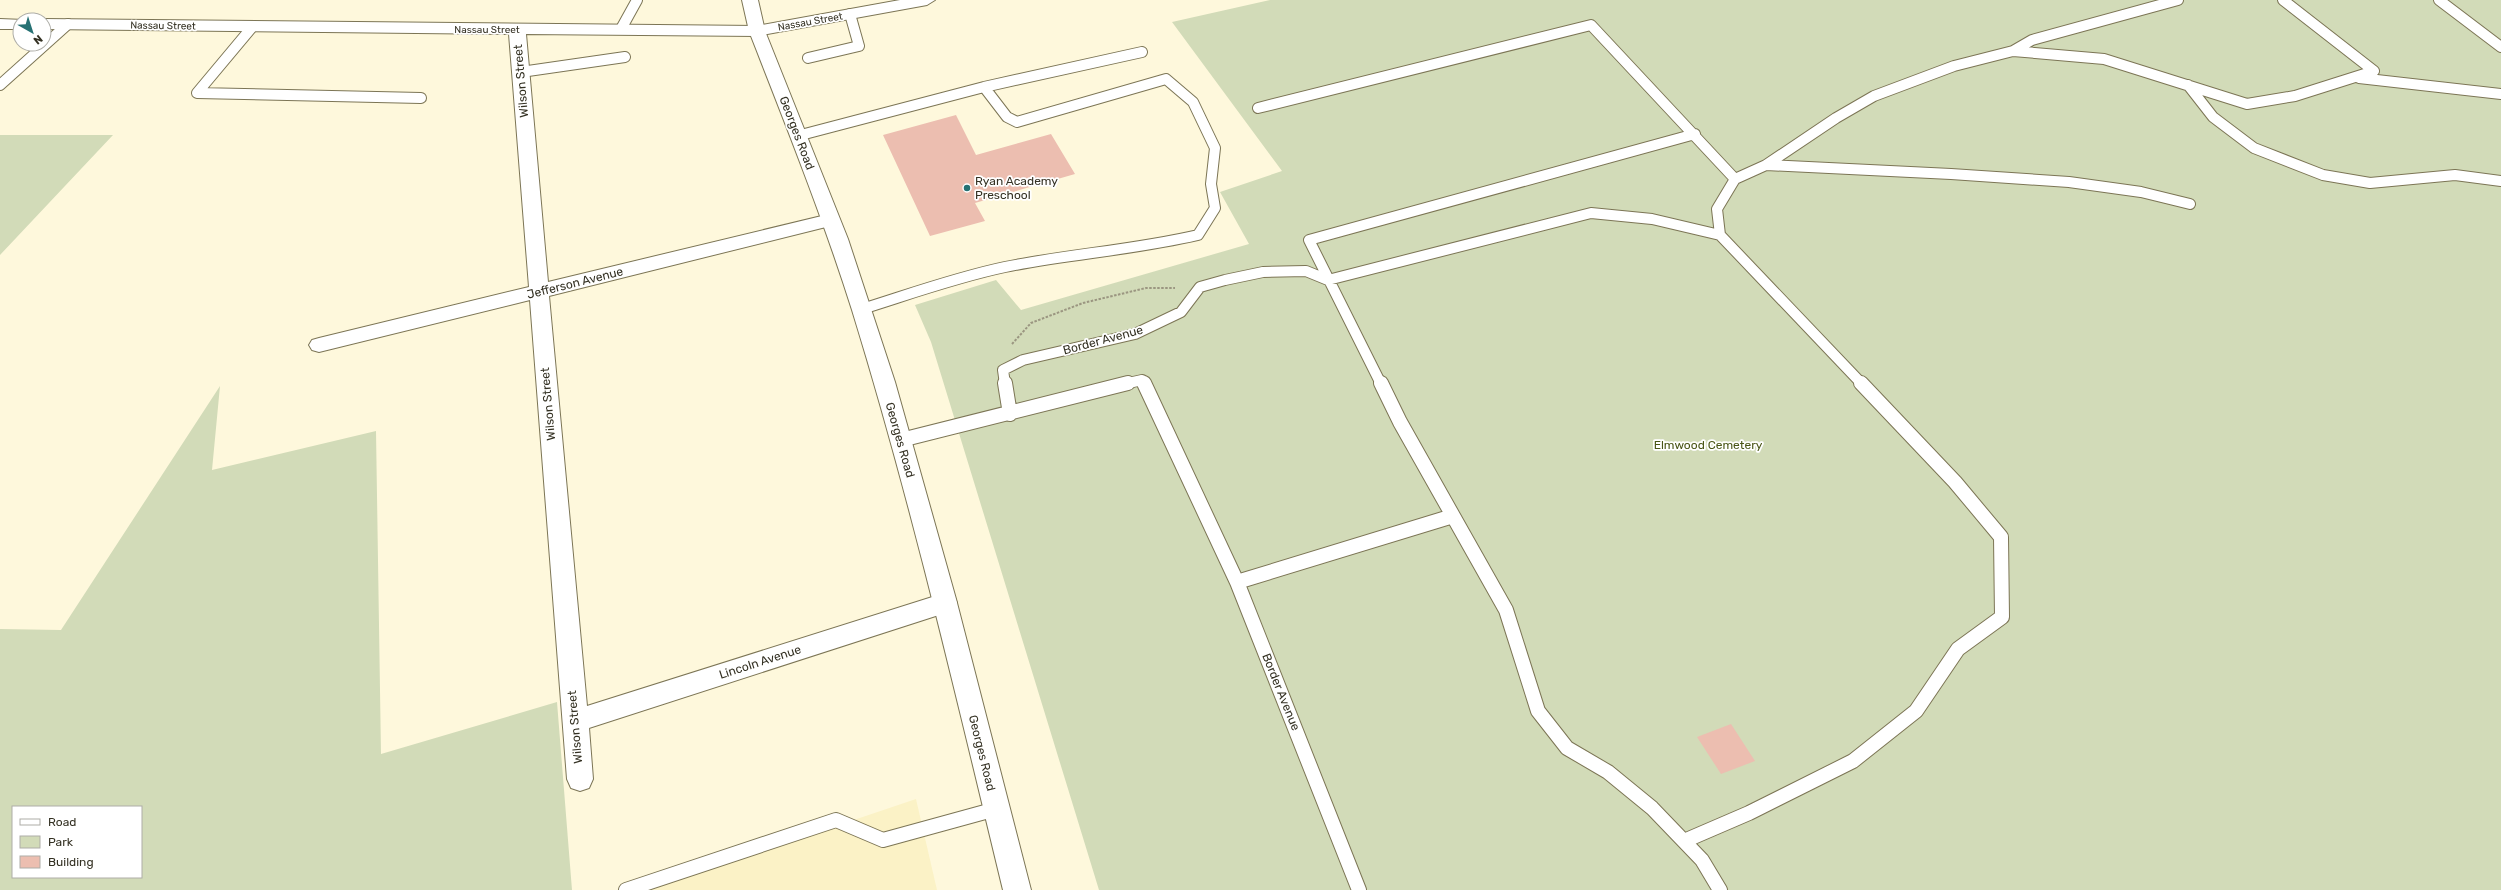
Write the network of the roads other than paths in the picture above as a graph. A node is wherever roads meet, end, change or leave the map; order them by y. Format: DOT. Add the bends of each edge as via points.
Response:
graph roads {
  1 [pos="637,0"];
  2 [pos="750,0"];
  3 [pos="927,0"];
  4 [pos="2178,0"];
  5 [pos="2283,0"];
  6 [pos="2439,0"];
  7 [pos="850,14"];
  8 [pos="0,24"];
  9 [pos="12,24"];
  10 [pos="52,24"];
  11 [pos="68,24"];
  12 [pos="253,26"];
  13 [pos="517,29"];
  14 [pos="621,29"];
  15 [pos="757,31"];
  16 [pos="2501,47"];
  17 [pos="2013,51"];
  18 [pos="1142,52"];
  19 [pos="625,57"];
  20 [pos="808,58"];
  21 [pos="521,72"];
  22 [pos="2355,77"];
  23 [pos="0,85"];
  24 [pos="2188,85"];
  25 [pos="984,87"];
  26 [pos="2501,94"];
  27 [pos="421,98"];
  28 [pos="1258,108"];
  29 [pos="1696,134"];
  30 [pos="797,136"];
  31 [pos="1766,165"];
  32 [pos="1735,179"];
  33 [pos="2501,181"];
  34 [pos="2190,204"];
  35 [pos="830,220"];
  36 [pos="1720,235"];
  37 [pos="1328,280"];
  38 [pos="539,292"];
  39 [pos="862,309"];
  40 [pos="319,345"];
  41 [pos="1010,414"];
  42 [pos="901,440"];
  43 [pos="1453,516"];
  44 [pos="1237,582"];
  45 [pos="945,603"];
  46 [pos="575,721"];
  47 [pos="580,779"];
  48 [pos="996,809"];
  49 [pos="1684,841"];
  50 [pos="626,890"];
  51 [pos="1017,890"];
  52 [pos="1359,890"];
  53 [pos="1720,890"];
  1 -- 14 [label="lane"];
  2 -- 15 [label="street, Georges Road"];
  3 -- 7 [label="street, Nassau Street"];
  4 -- 17 [label="lane" via="2032,40"];
  5 -- 22 [label="lane" via="2374,71"];
  6 -- 16 [label="lane"];
  7 -- 15 [label="street, Nassau Street"];
  7 -- 20 [label="lane" via="860,46"];
  8 -- 9 [label="street"];
  10 -- 11 [label="street, Nassau Street"];
  11 -- 12 [label="street, Nassau Street"];
  11 -- 23 [label="lane"];
  12 -- 13 [label="street, Nassau Street"];
  12 -- 27 [label="lane" via="197,93"];
  13 -- 14 [label="street, Nassau Street"];
  13 -- 21 [label="street, Wilson Street"];
  14 -- 15 [label="street, Nassau Street"];
  15 -- 30 [label="street, Georges Road"];
  17 -- 24 [label="lane" via="2104,59"];
  17 -- 31 [label="lane" via="1954,66 1874,96"];
  18 -- 25 [label="lane"];
  19 -- 21 [label="lane"];
  21 -- 38 [label="street, Wilson Street"];
  22 -- 24 [label="lane" via="2295,96 2247,104"];
  22 -- 26 [label="lane"];
  24 -- 33 [label="lane" via="2213,117 2254,148 2323,175 2370,183 2455,176"];
  25 -- 30 [label="lane"];
  25 -- 39 [label="lane" via="1007,117 1018,122 1166,79 1193,102 1215,148 1211,184 1215,208 1198,234 1161,245 1112,249 1004,267"];
  28 -- 29 [label="lane" via="1592,25"];
  29 -- 32 [label="lane"];
  29 -- 37 [label="lane" via="1309,240"];
  30 -- 35 [label="street, Georges Road"];
  31 -- 32 [label="lane"];
  31 -- 34 [label="lane" via="2069,182 2141,192"];
  32 -- 36 [label="lane" via="1717,209"];
  35 -- 38 [label="street, Jefferson Avenue"];
  35 -- 39 [label="street, Georges Road"];
  36 -- 37 [label="lane" via="1652,219 1591,213"];
  36 -- 49 [label="lane" via="1955,482 2001,537 2002,617 1958,649 1916,711 1853,761 1749,813"];
  37 -- 41 [label="lane, Border Avenue" via="1306,271 1263,272 1200,287 1182,312 1135,334 1022,360 1003,370"];
  37 -- 43 [label="lane" via="1400,422"];
  38 -- 40 [label="street, Jefferson Avenue"];
  38 -- 46 [label="street, Wilson Street"];
  39 -- 42 [label="street, Georges Road"];
  41 -- 42 [label="lane"];
  41 -- 44 [label="lane, Border Avenue" via="1142,380"];
  42 -- 45 [label="street, Georges Road"];
  43 -- 44 [label="lane"];
  43 -- 49 [label="lane" via="1506,610 1538,711 1567,748 1608,772 1652,808"];
  44 -- 52 [label="lane, Border Avenue"];
  45 -- 46 [label="street, Lincoln Avenue"];
  45 -- 48 [label="street, Georges Road"];
  46 -- 47 [label="street, Wilson Street"];
  48 -- 50 [label="lane" via="883,840 836,820"];
  48 -- 51 [label="street, Georges Road"];
  49 -- 53 [label="lane" via="1702,860"];
}
